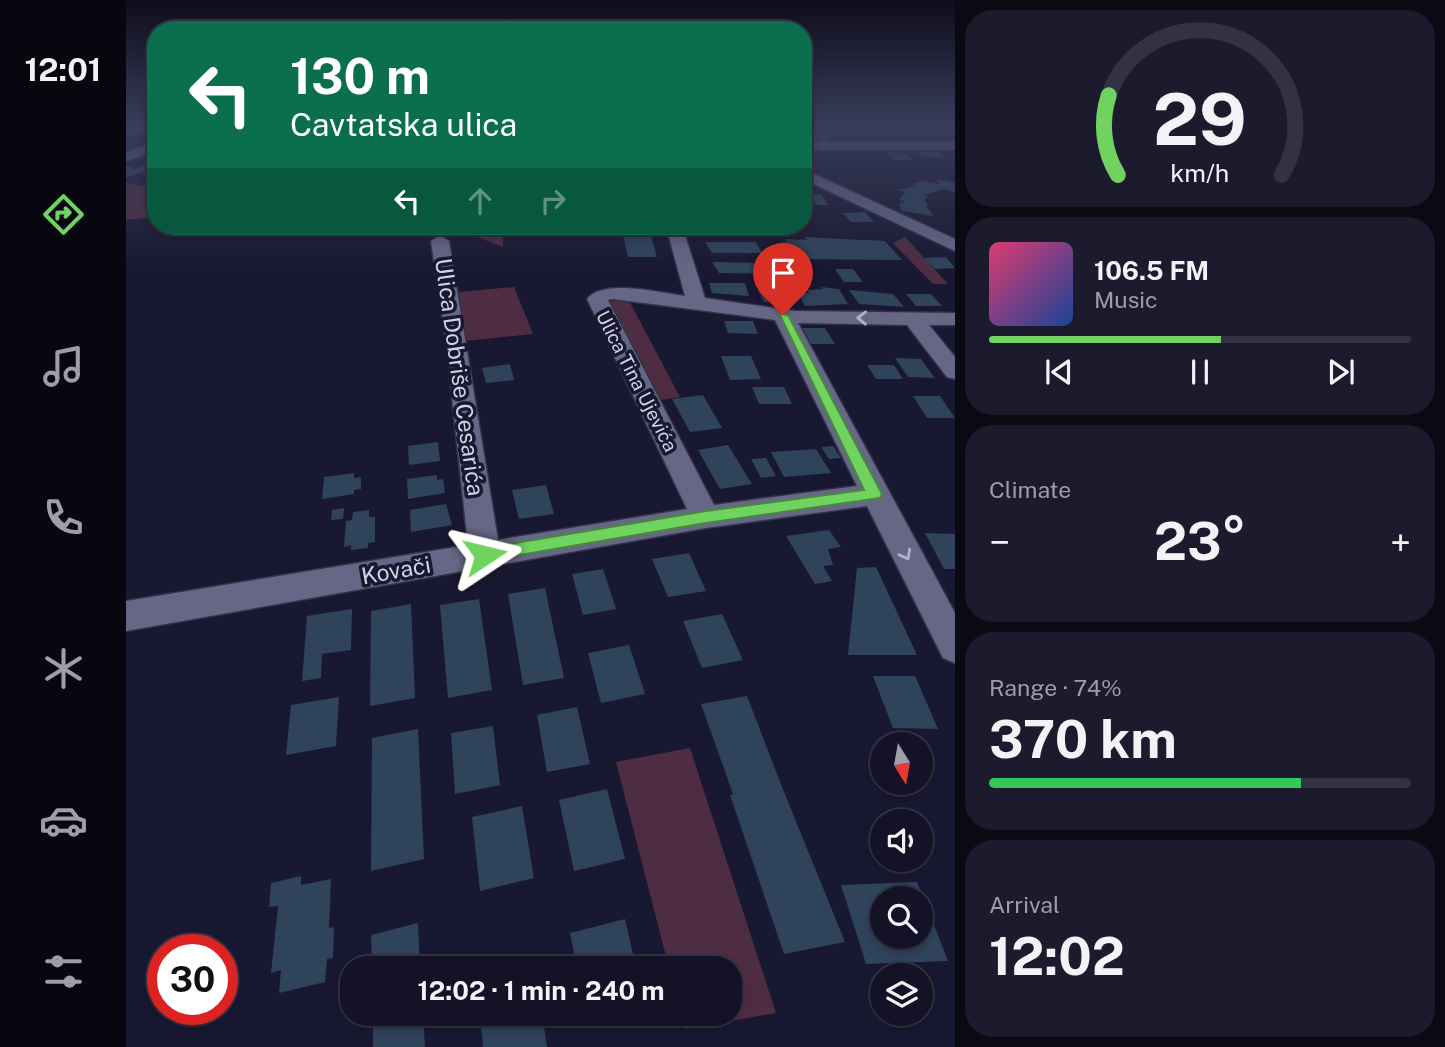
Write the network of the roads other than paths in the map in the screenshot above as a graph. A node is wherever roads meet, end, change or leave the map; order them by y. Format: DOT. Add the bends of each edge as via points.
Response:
graph roads {
  1 [pos="812,177"];
  2 [pos="677,235"];
  3 [pos="440,241"];
  4 [pos="955,246"];
  5 [pos="697,303"];
  6 [pos="783,315"];
  7 [pos="913,318"];
  8 [pos="955,319"];
  9 [pos="955,372"];
  10 [pos="874,494"];
  11 [pos="706,517"];
  12 [pos="485,555"];
  13 [pos="126,616"];
  14 [pos="955,647"];
  1 -- 4 [label="street"];
  2 -- 5 [label="street"];
  3 -- 12 [label="street, Ulica Dobriše Cesarića"];
  5 -- 6 [label="street"];
  5 -- 11 [label="street, Ulica Tina Ujevića" via="613,293 597,299"];
  7 -- 6 [label="street, one-way"];
  6 -- 10 [label="street"];
  7 -- 8 [label="street"];
  7 -- 9 [label="street"];
  10 -- 11 [label="street, Kovači"];
  10 -- 14 [label="street, one-way"];
  11 -- 12 [label="street, Kovači"];
  12 -- 13 [label="street, Kovači"];
}
